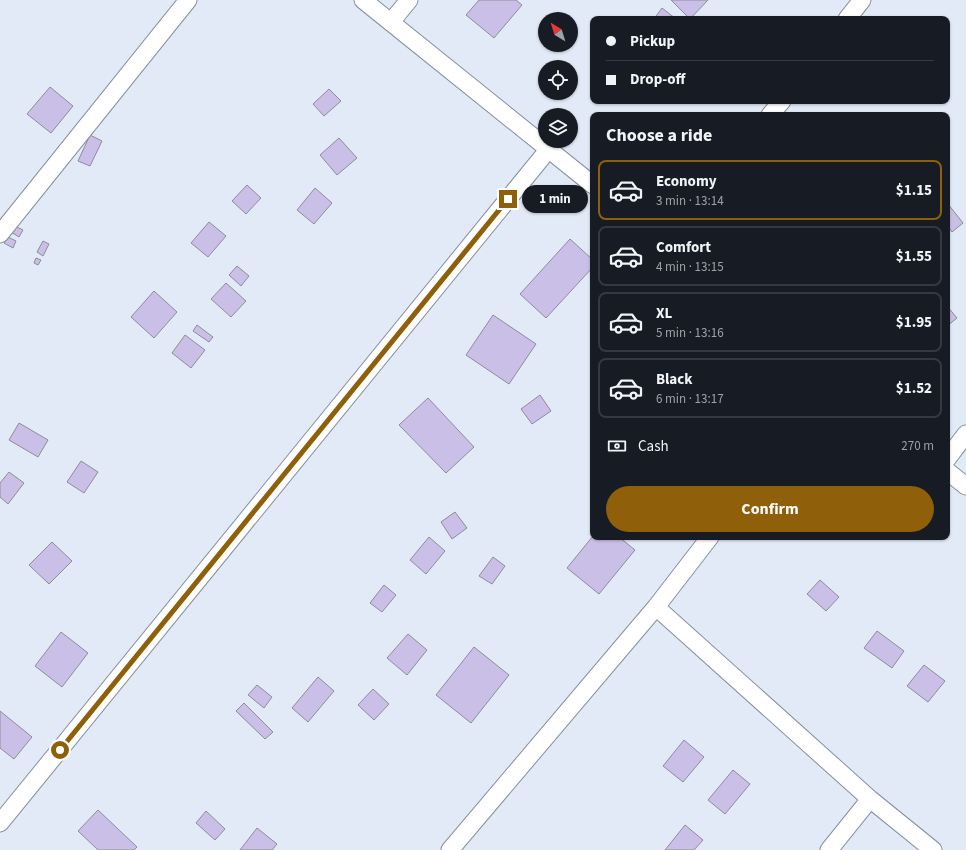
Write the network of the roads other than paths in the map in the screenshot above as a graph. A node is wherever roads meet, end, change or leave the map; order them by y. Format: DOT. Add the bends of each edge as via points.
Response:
graph roads {
  1 [pos="188,0"];
  2 [pos="363,0"];
  3 [pos="409,0"];
  4 [pos="862,0"];
  5 [pos="849,16"];
  6 [pos="391,22"];
  7 [pos="779,104"];
  8 [pos="773,112"];
  9 [pos="548,150"];
  10 [pos="590,183"];
  11 [pos="0,234"];
  12 [pos="966,434"];
  13 [pos="950,454"];
  14 [pos="950,473"];
  15 [pos="966,486"];
  16 [pos="708,540"];
  17 [pos="656,607"];
  18 [pos="870,799"];
  19 [pos="0,823"];
  20 [pos="450,850"];
  21 [pos="829,850"];
  22 [pos="933,850"];
  1 -- 11 [label="street"];
  2 -- 6 [label="street"];
  3 -- 6 [label="street"];
  4 -- 5 [label="street"];
  6 -- 9 [label="street"];
  7 -- 8 [label="street"];
  9 -- 10 [label="street"];
  9 -- 19 [label="street"];
  12 -- 13 [label="street"];
  14 -- 15 [label="street"];
  16 -- 17 [label="street"];
  17 -- 18 [label="street"];
  17 -- 20 [label="street"];
  18 -- 21 [label="street"];
  18 -- 22 [label="street"];
}
